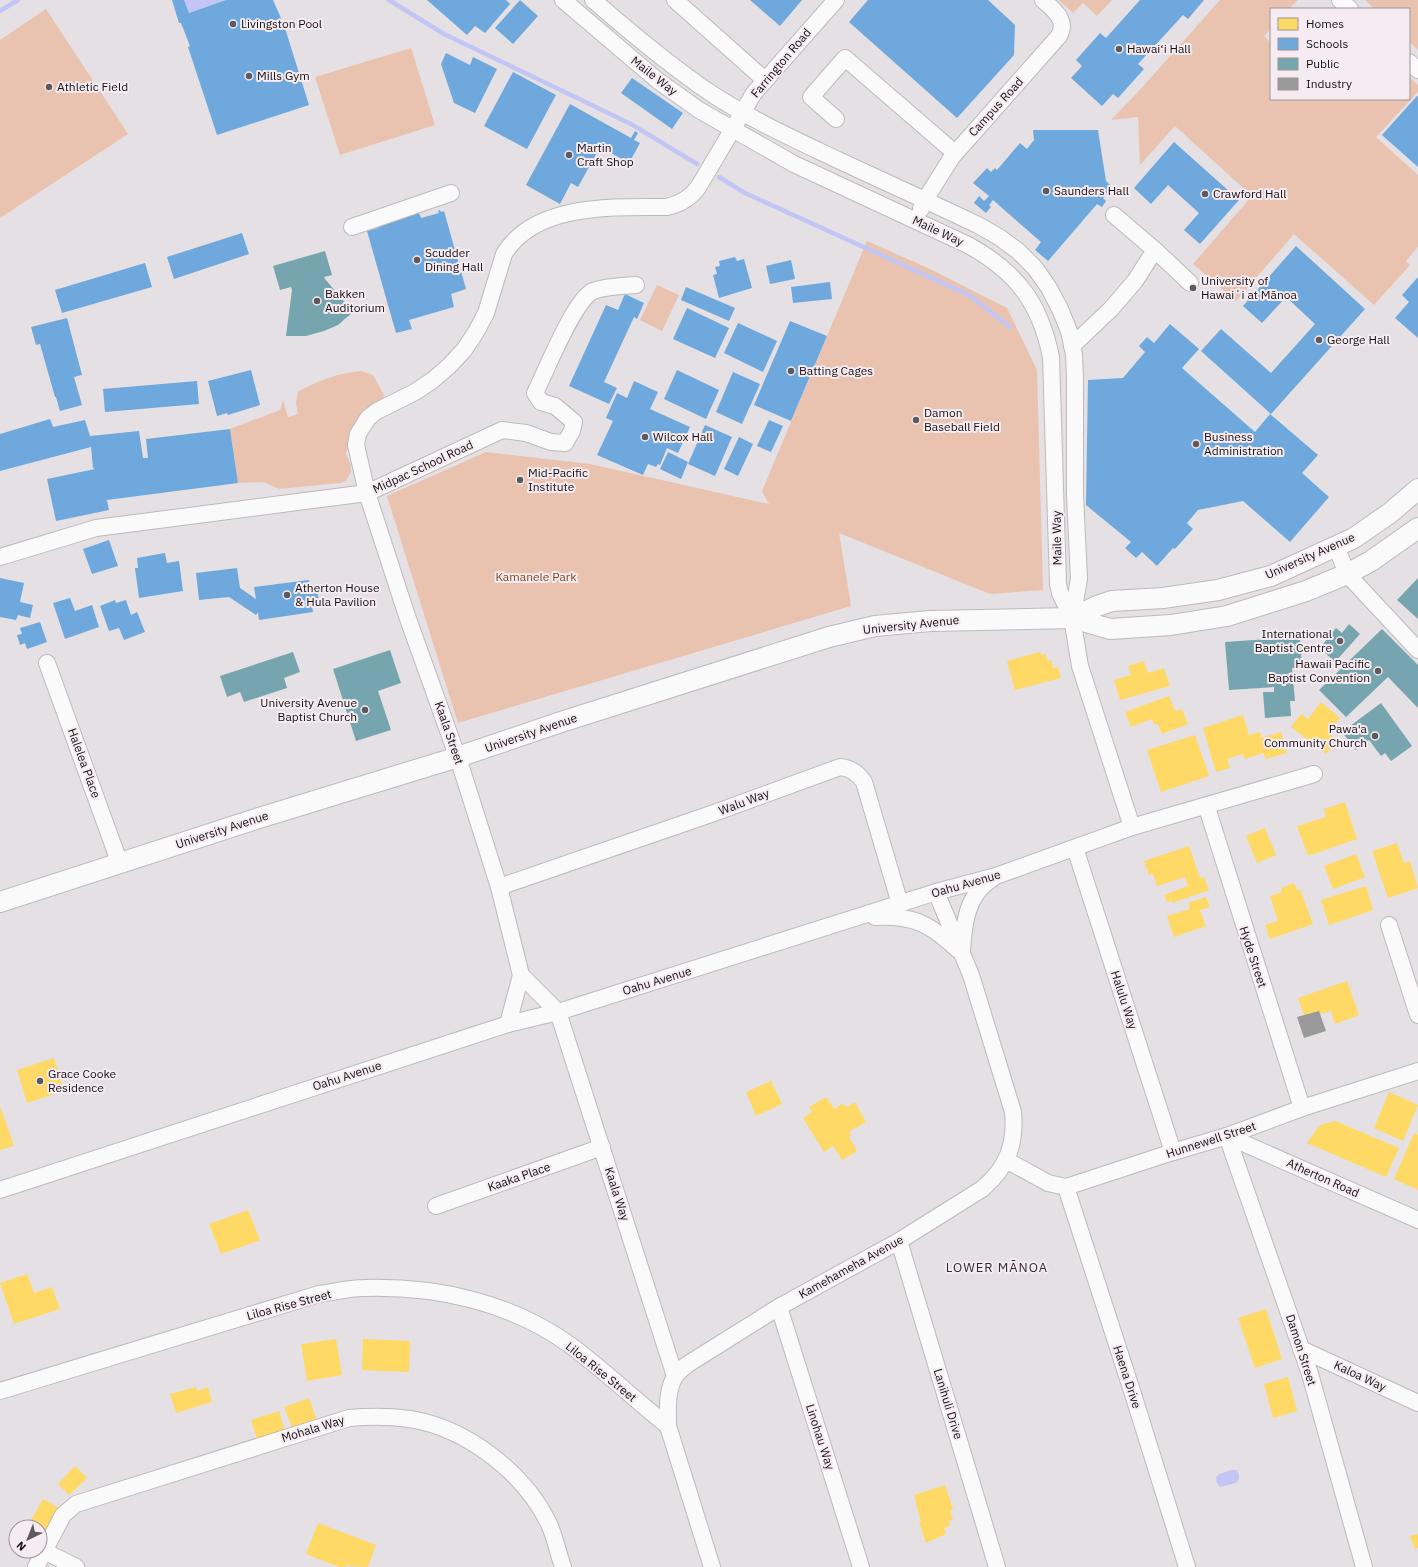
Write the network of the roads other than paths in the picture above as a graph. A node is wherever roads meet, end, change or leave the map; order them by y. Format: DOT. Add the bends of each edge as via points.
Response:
graph roads {
  1 [pos="563,0"];
  2 [pos="593,0"];
  3 [pos="675,0"];
  4 [pos="836,0"];
  5 [pos="1043,0"];
  6 [pos="1340,0"];
  7 [pos="1349,8"];
  8 [pos="1410,63"];
  9 [pos="1418,70"];
  10 [pos="765,80"];
  11 [pos="743,112"];
  12 [pos="836,119"];
  13 [pos="732,130"];
  14 [pos="955,153"];
  15 [pos="451,193"];
  16 [pos="924,200"];
  17 [pos="1114,215"];
  18 [pos="916,221"];
  19 [pos="352,226"];
  20 [pos="1155,250"];
  21 [pos="1190,283"];
  22 [pos="636,285"];
  23 [pos="1072,346"];
  24 [pos="1418,489"];
  25 [pos="367,493"];
  26 [pos="1418,528"];
  27 [pos="1336,546"];
  28 [pos="0,557"];
  29 [pos="1347,574"];
  30 [pos="1072,618"];
  31 [pos="1418,650"];
  32 [pos="47,663"];
  33 [pos="458,758"];
  34 [pos="1314,774"];
  35 [pos="1205,806"];
  36 [pos="1132,827"];
  37 [pos="1075,848"];
  38 [pos="120,864"];
  39 [pos="996,876"];
  40 [pos="499,887"];
  41 [pos="936,892"];
  42 [pos="0,902"];
  43 [pos="900,904"];
  44 [pos="858,918"];
  45 [pos="1389,925"];
  46 [pos="962,954"];
  47 [pos="520,975"];
  48 [pos="558,1012"];
  49 [pos="1418,1014"];
  50 [pos="508,1024"];
  51 [pos="1418,1071"];
  52 [pos="1302,1108"];
  53 [pos="1227,1136"];
  54 [pos="602,1147"];
  55 [pos="1173,1152"];
  56 [pos="1006,1160"];
  57 [pos="1066,1187"];
  58 [pos="0,1190"];
  59 [pos="436,1206"];
  60 [pos="1418,1220"];
  61 [pos="899,1241"];
  62 [pos="779,1307"];
  63 [pos="1301,1349"];
  64 [pos="675,1376"];
  65 [pos="0,1391"];
  66 [pos="1418,1403"];
  67 [pos="668,1426"];
  68 [pos="48,1544"];
  69 [pos="48,1554"];
  70 [pos="76,1567"];
  71 [pos="563,1567"];
  72 [pos="712,1567"];
  73 [pos="861,1567"];
  74 [pos="997,1567"];
  75 [pos="1187,1567"];
  76 [pos="1364,1567"];
  1 -- 13 [label="street, Maile Way" via="657,80"];
  2 -- 11 [label="street, Maile Way" via="669,63 712,94"];
  3 -- 10 [label="street"];
  4 -- 10 [label="street, Farrington Road"];
  5 -- 14 [label="street, Campus Road" via="1056,10 1061,18 1059,36"];
  6 -- 7 [label="street"];
  8 -- 9 [label="street"];
  10 -- 11 [label="street, Farrington Road"];
  11 -- 13 [label="street, Farrington Road"];
  11 -- 16 [label="street, Maile Way" via="804,144"];
  12 -- 14 [label="street" via="811,97 845,58"];
  13 -- 18 [label="street, Maile Way" via="794,164"];
  13 -- 25 [label="street, Kaala Street" via="696,191 683,202 667,207 575,211 520,234 504,254 486,313 464,350 433,380 377,411 361,428 356,445"];
  14 -- 16 [label="street, Campus Road"];
  15 -- 19 [label="street"];
  16 -- 18 [label="street, Campus Road"];
  16 -- 23 [label="street, Maile Way" via="978,225 1018,251 1035,268 1049,288 1060,309"];
  17 -- 20 [label="street"];
  18 -- 30 [label="street, Maile Way" via="987,255 1018,283 1040,318 1047,337 1053,379 1058,584"];
  20 -- 21 [label="street"];
  20 -- 23 [label="street" via="1135,281 1111,309"];
  22 -- 25 [label="street, Midpac School Road" via="593,291 585,297 572,317 535,393 542,402 555,406 574,422 565,443 550,442 526,433 502,430"];
  23 -- 30 [label="street, Maile Way" via="1075,378 1075,495 1080,579"];
  24 -- 27 [label="main road, University Avenue" via="1390,513 1354,538"];
  25 -- 28 [label="street, Midpac School Road" via="96,528"];
  25 -- 33 [label="street, Kaala Street" via="407,616"];
  26 -- 29 [label="main road, University Avenue" via="1371,561"];
  27 -- 29 [label="street"];
  27 -- 30 [label="main road, University Avenue" via="1270,576 1218,590 1163,598 1112,601"];
  29 -- 30 [label="main road, University Avenue" via="1306,591 1227,616 1171,625 1110,629"];
  29 -- 31 [label="street"];
  30 -- 33 [label="main road, University Avenue" via="930,620 875,626 813,642 558,723"];
  30 -- 36 [label="street, Maile Way" via="1080,666"];
  32 -- 38 [label="street, Halelea Place"];
  33 -- 38 [label="main road, University Avenue" via="259,818"];
  33 -- 40 [label="street, Kaala Street"];
  34 -- 35 [label="street, Oahu Avenue"];
  35 -- 36 [label="street, Oahu Avenue"];
  35 -- 52 [label="street, Hyde Street"];
  36 -- 37 [label="street, Oahu Avenue"];
  37 -- 39 [label="street, Oahu Avenue"];
  37 -- 55 [label="street, Halulu Way"];
  38 -- 42 [label="main road, University Avenue"];
  39 -- 41 [label="street, Oahu Avenue"];
  39 -- 46 [label="street, Kamehameha Avenue" via="982,887 971,903 964,922"];
  40 -- 43 [label="street, Walu Way" via="840,767 852,770 864,782"];
  40 -- 47 [label="street, Kaala Street"];
  41 -- 43 [label="street, Oahu Avenue"];
  41 -- 46 [label="street"];
  43 -- 44 [label="street, Oahu Avenue"];
  44 -- 46 [label="street, Kamehameha Avenue" via="892,916 917,921 939,933"];
  44 -- 48 [label="street, Oahu Avenue"];
  45 -- 49 [label="street"];
  46 -- 56 [label="street, Kamehameha Avenue" via="971,975 1013,1112 1014,1134"];
  47 -- 48 [label="street"];
  47 -- 50 [label="street, Kaala Street"];
  48 -- 50 [label="street, Oahu Avenue"];
  48 -- 54 [label="street, Kaala Way"];
  50 -- 58 [label="street, Oahu Avenue"];
  51 -- 52 [label="street, Hunnewell Street"];
  52 -- 53 [label="street, Hunnewell Street"];
  53 -- 55 [label="street, Hunnewell Street"];
  53 -- 60 [label="street, Atherton Road"];
  53 -- 63 [label="street, Damon Street"];
  54 -- 59 [label="street, Kaaka Place"];
  54 -- 64 [label="street, Kaala Way"];
  55 -- 57 [label="street, Hunnewell Street"];
  56 -- 57 [label="street" via="1048,1183"];
  56 -- 61 [label="street, Kamehameha Avenue" via="982,1189"];
  57 -- 75 [label="street, Haena Drive"];
  61 -- 62 [label="street, Kamehameha Avenue"];
  61 -- 74 [label="street, Lanihuli Drive"];
  62 -- 64 [label="street, Kamehameha Avenue" via="688,1364"];
  62 -- 73 [label="street, Linohau Way"];
  63 -- 66 [label="street, Kaloa Way"];
  63 -- 76 [label="street, Damon Street"];
  64 -- 67 [label="street" via="668,1406"];
  65 -- 67 [label="street, Liloa Rise Street" via="319,1294 362,1288 406,1288 449,1294 492,1305 532,1322 569,1345"];
  67 -- 72 [label="street"];
  68 -- 71 [label="street, Mohala Way" via="63,1515 76,1504 349,1418 381,1416 411,1419 440,1427 467,1439 492,1456 514,1475 533,1498 549,1524"];
  69 -- 70 [label="street"];
}
